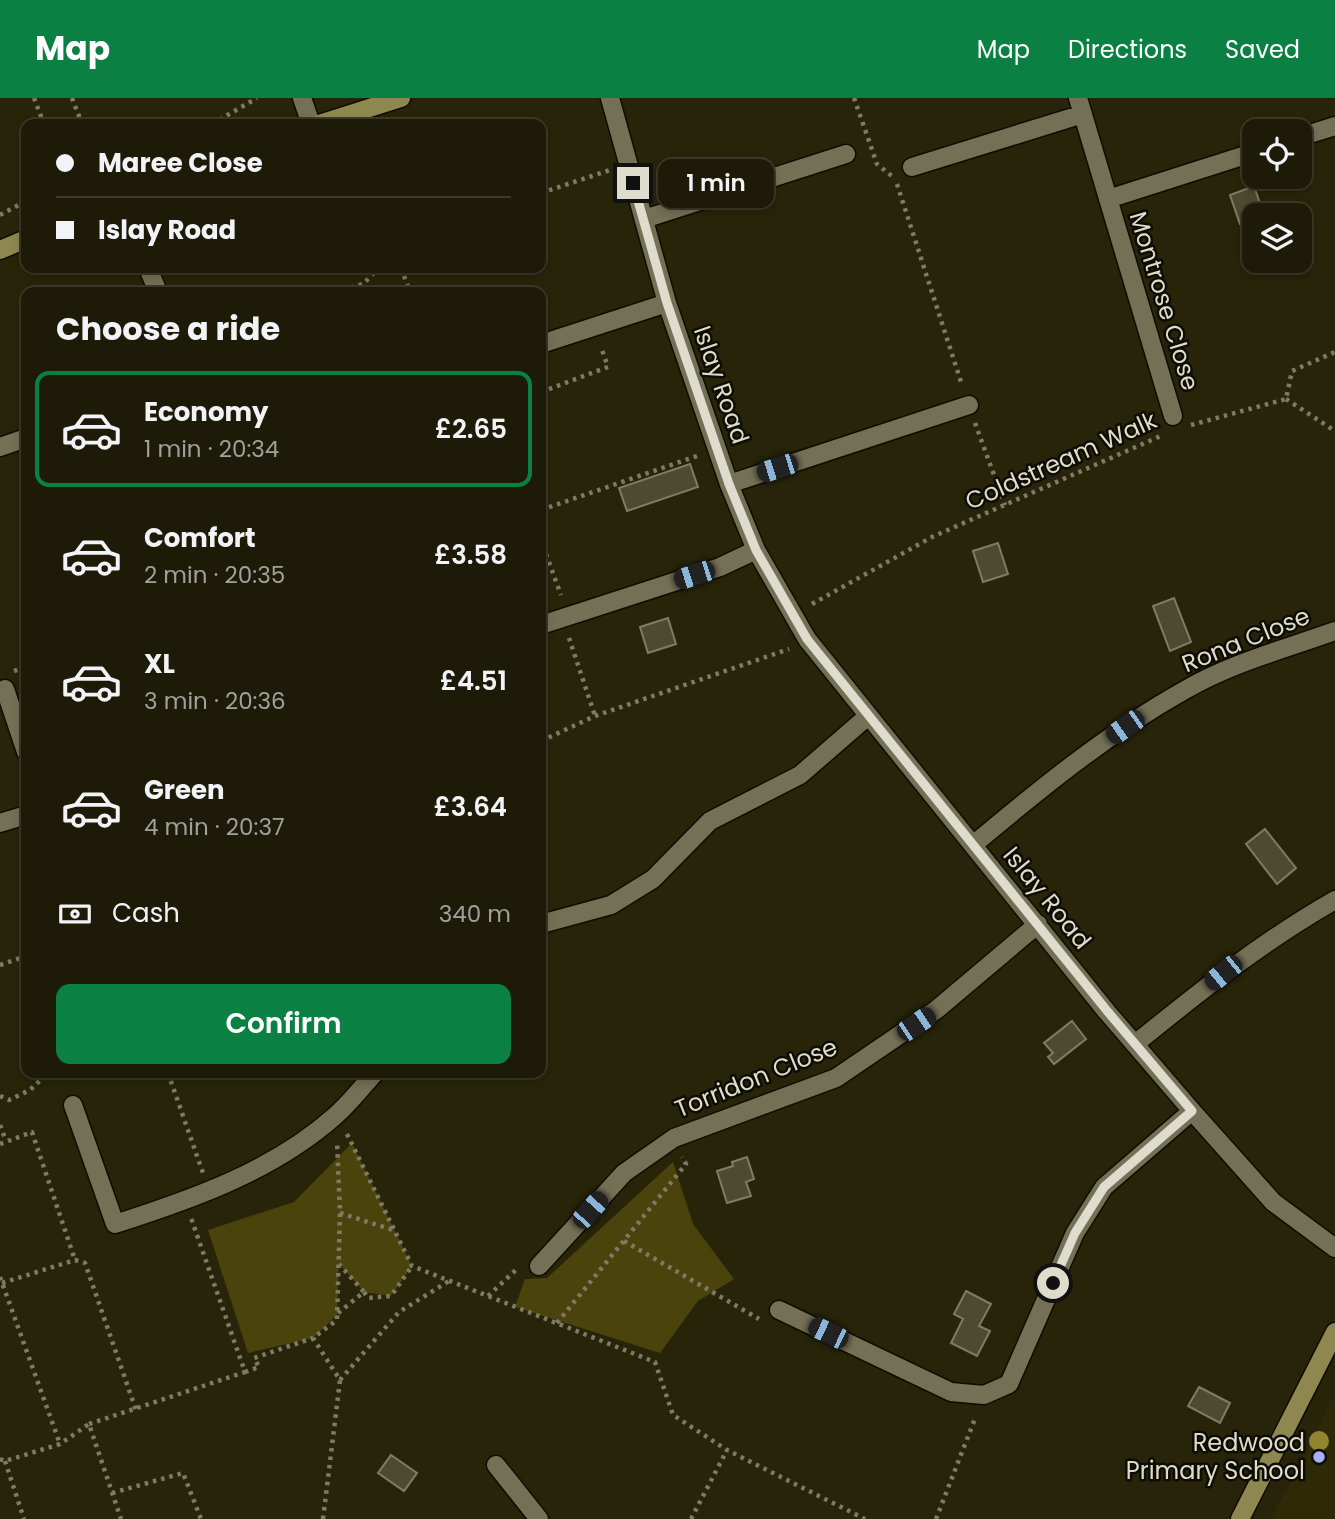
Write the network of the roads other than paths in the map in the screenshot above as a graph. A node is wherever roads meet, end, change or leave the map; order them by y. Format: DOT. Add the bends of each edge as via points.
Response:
graph roads {
  1 [pos="302,98"];
  2 [pos="401,98"];
  3 [pos="610,98"];
  4 [pos="1080,106"];
  5 [pos="309,119"];
  6 [pos="335,119"];
  7 [pos="1335,126"];
  8 [pos="1312,133"];
  9 [pos="846,154"];
  10 [pos="1242,156"];
  11 [pos="912,167"];
  12 [pos="1108,199"];
  13 [pos="643,219"];
  14 [pos="21,241"];
  15 [pos="0,250"];
  16 [pos="667,303"];
  17 [pos="546,342"];
  18 [pos="969,405"];
  19 [pos="1177,424"];
  20 [pos="21,440"];
  21 [pos="0,447"];
  22 [pos="729,484"];
  23 [pos="756,550"];
  24 [pos="546,623"];
  25 [pos="1335,631"];
  26 [pos="5,689"];
  27 [pos="868,716"];
  28 [pos="21,737"];
  29 [pos="21,817"];
  30 [pos="0,823"];
  31 [pos="973,845"];
  32 [pos="1335,900"];
  33 [pos="546,923"];
  34 [pos="1038,924"];
  35 [pos="1135,1044"];
  36 [pos="370,1078"];
  37 [pos="73,1105"];
  38 [pos="1192,1111"];
  39 [pos="1335,1248"];
  40 [pos="539,1265"];
  41 [pos="779,1310"];
  42 [pos="1335,1332"];
  43 [pos="496,1465"];
  44 [pos="538,1519"];
  45 [pos="1240,1519"];
  1 -- 5 [label="street"];
  2 -- 6 [label="street"];
  3 -- 13 [label="street, Islay Road"];
  4 -- 11 [label="street, Montrose Close"];
  4 -- 12 [label="street, Montrose Close"];
  7 -- 8 [label="street"];
  9 -- 13 [label="street"];
  10 -- 12 [label="street, Montrose Close"];
  12 -- 19 [label="street, Montrose Close"];
  13 -- 16 [label="street, Islay Road"];
  14 -- 15 [label="street"];
  16 -- 17 [label="street, Islay Road"];
  16 -- 22 [label="street, Islay Road"];
  18 -- 22 [label="street, Islay Road"];
  20 -- 21 [label="street"];
  22 -- 23 [label="street, Islay Road"];
  23 -- 24 [label="street" via="720,567"];
  23 -- 27 [label="street, Islay Road" via="807,639"];
  25 -- 31 [label="street, Rona Close" via="1185,689 1061,772"];
  26 -- 28 [label="street"];
  27 -- 31 [label="street, Islay Road"];
  27 -- 33 [label="street" via="800,775 710,821 653,879 611,905"];
  29 -- 30 [label="street"];
  31 -- 34 [label="street, Islay Road"];
  32 -- 35 [label="street" via="1223,973"];
  34 -- 35 [label="street, Islay Road"];
  34 -- 40 [label="street, Torridon Close" via="936,1010 836,1078 674,1138 624,1172"];
  35 -- 38 [label="street, Islay Road"];
  36 -- 37 [label="street" via="335,1116 276,1160 186,1202 115,1224"];
  38 -- 39 [label="street, Islay Road" via="1273,1202"];
  38 -- 41 [label="street" via="1104,1187 1075,1233 1009,1384 984,1395 951,1392"];
  42 -- 45 [label="street"];
  43 -- 44 [label="street"];
}
